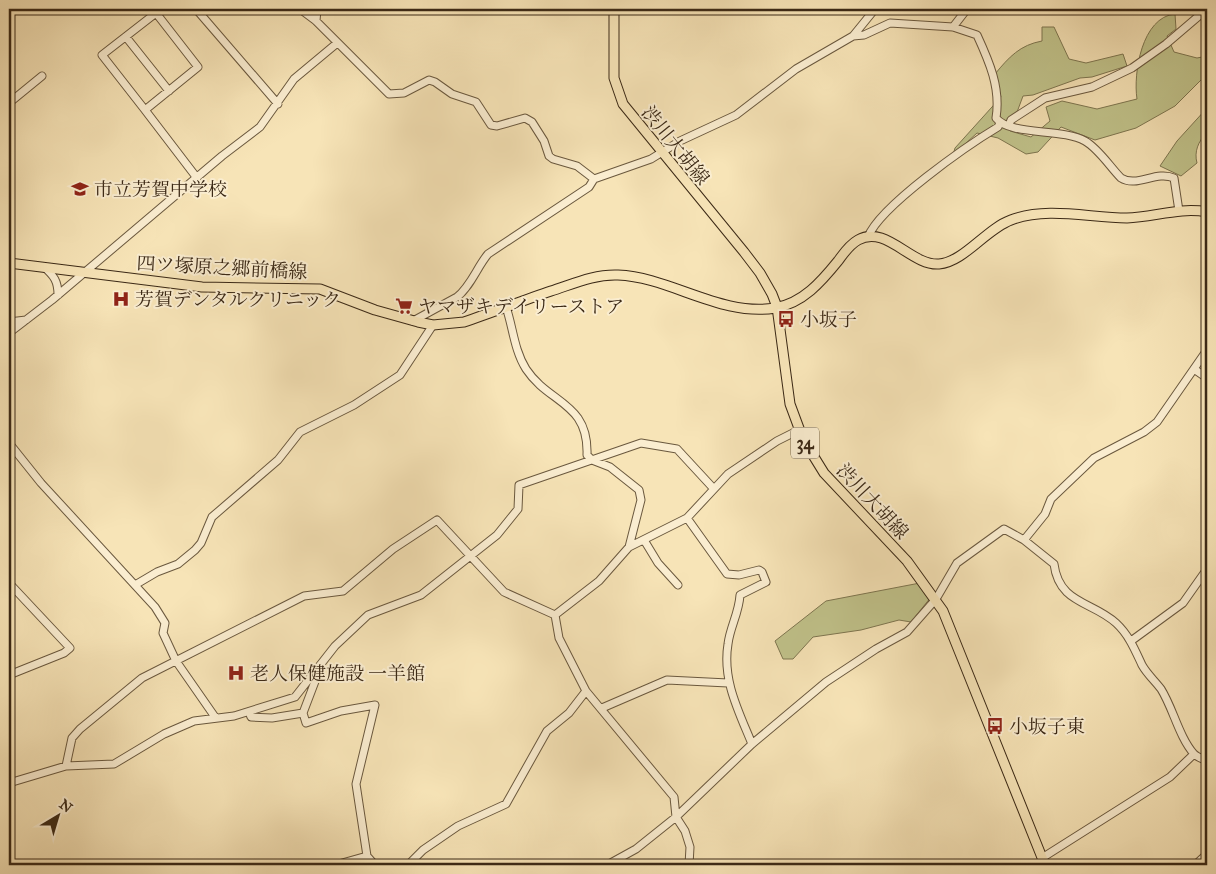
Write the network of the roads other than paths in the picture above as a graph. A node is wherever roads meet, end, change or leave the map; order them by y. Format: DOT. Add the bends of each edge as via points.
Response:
graph roads {
  1 [pos="196,9"];
  2 [pos="300,9"];
  3 [pos="317,9"];
  4 [pos="614,9"];
  5 [pos="874,9"];
  6 [pos="967,9"];
  7 [pos="1207,9"];
  8 [pos="316,21"];
  9 [pos="954,27"];
  10 [pos="853,36"];
  11 [pos="126,37"];
  12 [pos="336,44"];
  13 [pos="42,76"];
  14 [pos="169,91"];
  15 [pos="9,103"];
  16 [pos="278,104"];
  17 [pos="145,110"];
  18 [pos="1000,123"];
  19 [pos="1010,125"];
  20 [pos="663,154"];
  21 [pos="197,178"];
  22 [pos="594,179"];
  23 [pos="1179,211"];
  24 [pos="1207,212"];
  25 [pos="868,237"];
  26 [pos="9,263"];
  27 [pos="44,267"];
  28 [pos="84,272"];
  29 [pos="58,295"];
  30 [pos="506,307"];
  31 [pos="777,307"];
  32 [pos="27,320"];
  33 [pos="414,321"];
  34 [pos="9,322"];
  35 [pos="433,325"];
  36 [pos="9,333"];
  37 [pos="1207,350"];
  38 [pos="1194,370"];
  39 [pos="1207,378"];
  40 [pos="799,430"];
  41 [pos="9,444"];
  42 [pos="592,460"];
  43 [pos="714,489"];
  44 [pos="687,518"];
  45 [pos="644,540"];
  46 [pos="1024,540"];
  47 [pos="629,548"];
  48 [pos="471,557"];
  49 [pos="1207,569"];
  50 [pos="9,583"];
  51 [pos="135,585"];
  52 [pos="678,585"];
  53 [pos="936,599"];
  54 [pos="555,615"];
  55 [pos="1131,641"];
  56 [pos="176,661"];
  57 [pos="323,661"];
  58 [pos="9,675"];
  59 [pos="728,682"];
  60 [pos="586,691"];
  61 [pos="602,708"];
  62 [pos="249,712"];
  63 [pos="303,713"];
  64 [pos="215,717"];
  65 [pos="752,744"];
  66 [pos="1194,754"];
  67 [pos="1207,761"];
  68 [pos="66,766"];
  69 [pos="9,783"];
  70 [pos="676,817"];
  71 [pos="1207,854"];
  72 [pos="367,856"];
  73 [pos="1043,862"];
  74 [pos="335,865"];
  75 [pos="375,865"];
  76 [pos="408,865"];
  77 [pos="607,865"];
  78 [pos="689,865"];
  79 [pos="1195,865"];
  1 -- 16 [label="street"];
  2 -- 8 [label="street"];
  3 -- 8 [label="street"];
  4 -- 20 [label="main road, 渋川大胡線 / 34" via="612,49 618,93 629,113"];
  5 -- 10 [label="street"];
  6 -- 9 [label="street"];
  7 -- 19 [label="street" via="1132,68 1092,86 1045,98 1011,120"];
  8 -- 12 [label="street"];
  9 -- 10 [label="street" via="890,23 864,35"];
  9 -- 18 [label="street" via="977,35 992,68 998,104 996,118"];
  10 -- 20 [label="street" via="796,69 736,115 680,141"];
  11 -- 14 [label="street"];
  11 -- 14 [label="street" via="156,13 198,67"];
  11 -- 17 [label="street" via="102,56"];
  12 -- 16 [label="street" via="294,79"];
  12 -- 22 [label="street" via="389,94 404,93 429,80 452,94 476,102 491,125 525,118 532,122 549,156 577,166"];
  13 -- 15 [label="street"];
  14 -- 17 [label="street"];
  16 -- 21 [label="street" via="260,127"];
  17 -- 21 [label="street"];
  18 -- 19 [label="street"];
  18 -- 25 [label="street" via="887,210"];
  19 -- 23 [label="street" via="1024,130 1062,133 1087,142 1127,182 1162,175 1174,178"];
  20 -- 22 [label="street"];
  20 -- 31 [label="main road, 渋川大胡線 / 34" via="760,274"];
  21 -- 28 [label="street"];
  22 -- 33 [label="street" via="589,187 488,254 478,265 464,292"];
  23 -- 24 [label="main road"];
  23 -- 25 [label="main road" via="1134,217 1045,213 1020,217 996,227 944,264 922,262 888,241"];
  25 -- 31 [label="main road, 四ツ塚原之郷前橋線" via="848,248 800,299"];
  26 -- 27 [label="main road, 四ツ塚原之郷前橋線"];
  27 -- 28 [label="main road, 四ツ塚原之郷前橋線"];
  27 -- 29 [label="street" via="55,277"];
  28 -- 29 [label="street"];
  28 -- 33 [label="main road, 四ツ塚原之郷前橋線" via="202,287 320,289"];
  29 -- 32 [label="street"];
  30 -- 31 [label="main road, 四ツ塚原之郷前橋線" via="600,275 617,275 745,308"];
  30 -- 35 [label="main road, 四ツ塚原之郷前橋線" via="464,322"];
  30 -- 42 [label="street" via="524,365 578,417 586,430 587,455"];
  31 -- 40 [label="main road, 渋川大胡線 / 34" via="790,404"];
  32 -- 34 [label="street"];
  32 -- 36 [label="street"];
  33 -- 35 [label="main road, 四ツ塚原之郷前橋線"];
  35 -- 51 [label="street" via="400,375 354,405 300,432 278,460 212,517 195,550 178,564"];
  37 -- 38 [label="street"];
  38 -- 39 [label="street"];
  38 -- 46 [label="street" via="1157,422 1094,458 1051,499 1045,514"];
  40 -- 43 [label="street" via="776,441 728,474"];
  40 -- 53 [label="main road, 渋川大胡線 / 34" via="824,473 907,561"];
  41 -- 51 [label="street"];
  42 -- 43 [label="street" via="641,443 678,448"];
  42 -- 47 [label="street" via="610,467 640,490 641,500"];
  42 -- 48 [label="street" via="520,485 518,509 497,535"];
  43 -- 44 [label="street"];
  44 -- 45 [label="street"];
  44 -- 59 [label="street" via="727,574 759,570 766,582 740,595 739,611 727,645"];
  45 -- 47 [label="street"];
  45 -- 52 [label="street" via="658,563"];
  46 -- 53 [label="street" via="1004,529 957,563"];
  46 -- 55 [label="street" via="1054,564 1055,574 1064,590 1078,602 1091,606 1116,623"];
  47 -- 54 [label="street" via="600,582"];
  48 -- 54 [label="street" via="504,592"];
  48 -- 56 [label="street" via="437,520 393,549 343,590 304,596"];
  48 -- 57 [label="street" via="421,595 368,615"];
  49 -- 55 [label="street" via="1183,603"];
  50 -- 58 [label="street" via="70,648"];
  51 -- 56 [label="street" via="166,623 163,633"];
  53 -- 65 [label="street" via="907,632 826,682"];
  53 -- 73 [label="main road, 渋川大胡線 / 34" via="952,629"];
  54 -- 60 [label="street" via="559,638"];
  55 -- 66 [label="street"];
  56 -- 64 [label="street"];
  56 -- 68 [label="street" via="142,678 80,729 72,738"];
  57 -- 62 [label="street" via="294,697"];
  57 -- 63 [label="street"];
  59 -- 61 [label="street" via="667,680"];
  59 -- 65 [label="street"];
  60 -- 61 [label="street"];
  60 -- 76 [label="street" via="547,731 506,804 458,826"];
  61 -- 70 [label="street" via="674,797"];
  62 -- 63 [label="street" via="251,717"];
  62 -- 64 [label="street"];
  63 -- 72 [label="street" via="306,723 341,711 375,706 356,784"];
  64 -- 68 [label="street" via="194,721 164,734 114,764"];
  65 -- 70 [label="street"];
  66 -- 67 [label="street"];
  66 -- 73 [label="street" via="1170,777"];
  68 -- 69 [label="street"];
  70 -- 77 [label="street" via="636,849"];
  70 -- 78 [label="street" via="690,847"];
  71 -- 79 [label="street"];
  72 -- 74 [label="street"];
  72 -- 75 [label="street"];
}
